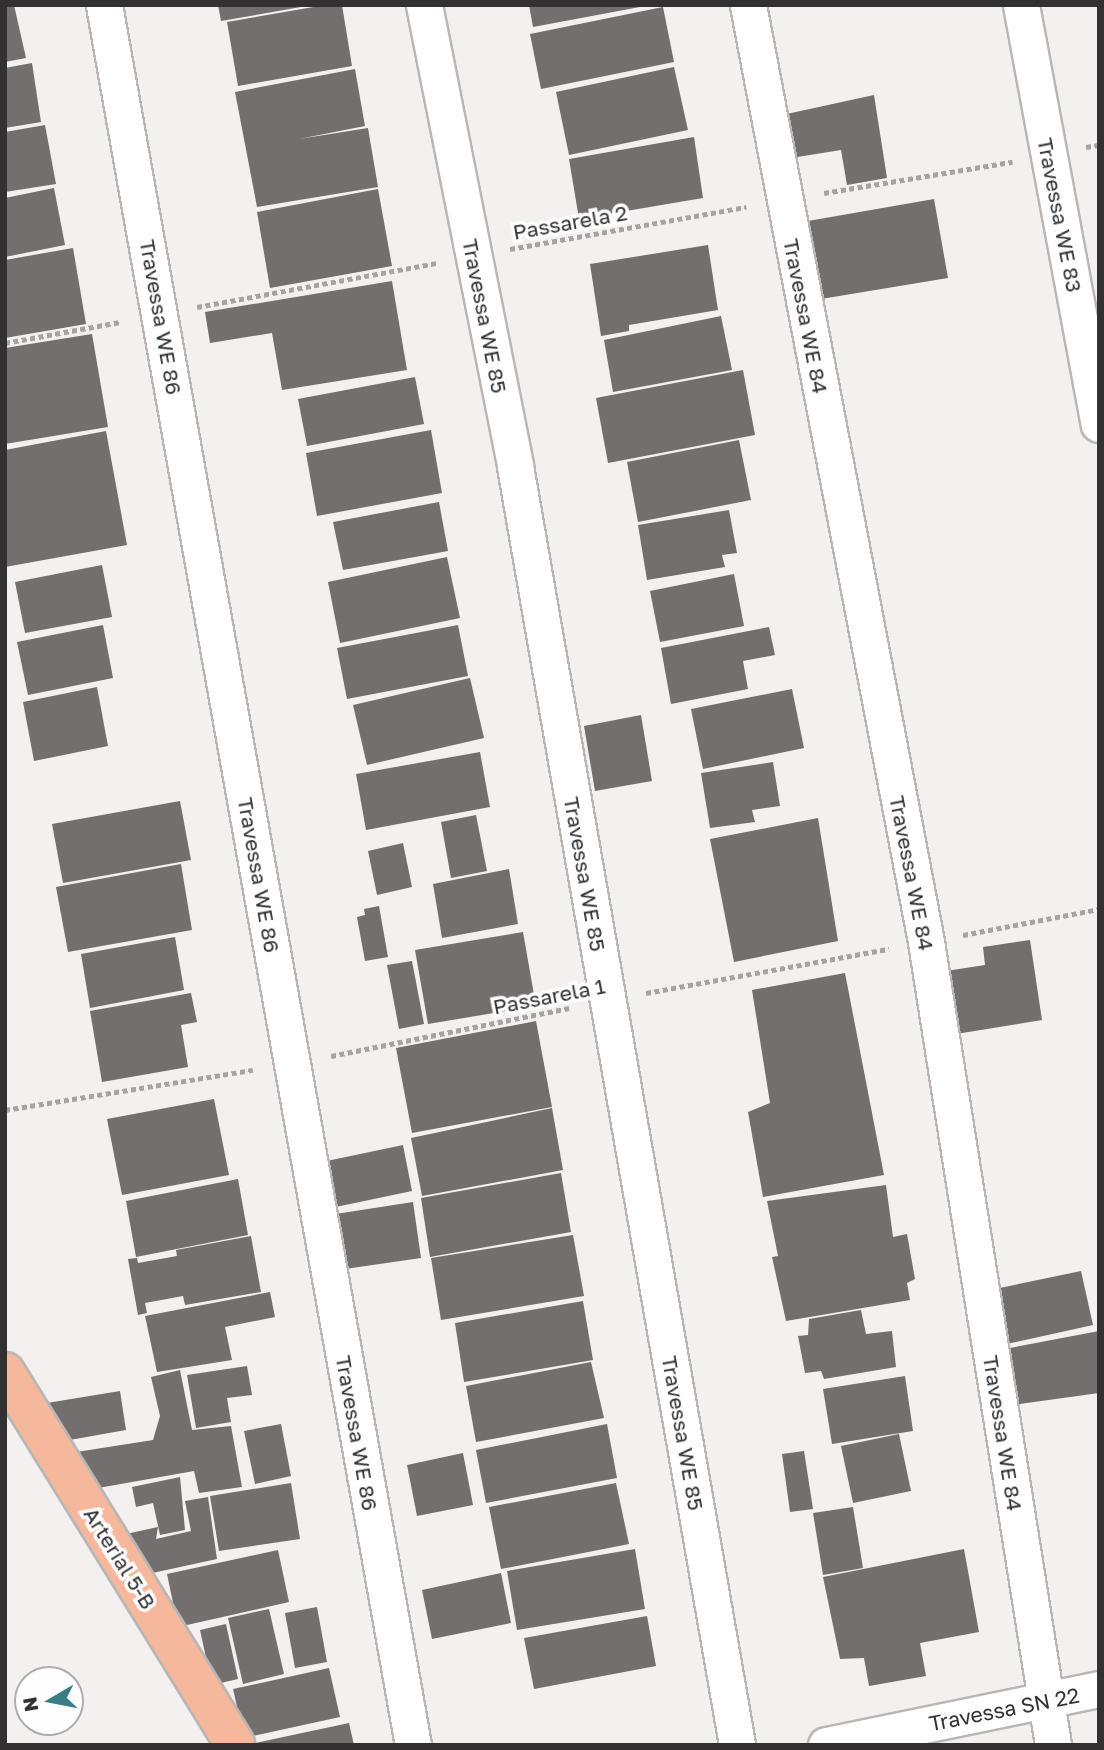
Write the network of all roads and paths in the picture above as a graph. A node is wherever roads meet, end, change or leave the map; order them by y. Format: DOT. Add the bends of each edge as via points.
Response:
graph roads {
  1 [pos="104,5"];
  2 [pos="424,5"];
  3 [pos="748,5"];
  4 [pos="1021,5"];
  5 [pos="1099,145"];
  6 [pos="1049,156"];
  7 [pos="784,200"];
  8 [pos="472,256"];
  9 [pos="160,314"];
  10 [pos="5,343"];
  11 [pos="1099,424"];
  12 [pos="1099,909"];
  13 [pos="926,942"];
  14 [pos="607,1000"];
  15 [pos="290,1064"];
  16 [pos="5,1110"];
  17 [pos="5,1372"];
  18 [pos="1099,1689"];
  19 [pos="1045,1700"];
  20 [pos="235,1745"];
  21 [pos="413,1745"];
  22 [pos="737,1745"];
  23 [pos="826,1745"];
  24 [pos="1053,1745"];
  1 -- 9 [label="street, Travessa WE 86"];
  2 -- 8 [label="street, Travessa WE 85"];
  3 -- 7 [label="street, Travessa WE 84"];
  4 -- 6 [label="street, Travessa WE 83"];
  5 -- 6 [label="path, Passarela 2"];
  6 -- 7 [label="path, Passarela 2"];
  6 -- 11 [label="street, Travessa WE 83"];
  7 -- 8 [label="path, Passarela 2"];
  7 -- 13 [label="street, Travessa WE 84"];
  8 -- 9 [label="path, Passarela 2"];
  8 -- 14 [label="street, Travessa WE 85" via="515,466"];
  9 -- 10 [label="path, Passarela 2"];
  9 -- 15 [label="street, Travessa WE 86"];
  12 -- 13 [label="path, Passarela 1"];
  13 -- 14 [label="path, Passarela 1"];
  13 -- 19 [label="street, Travessa WE 84"];
  14 -- 15 [label="path, Passarela 1"];
  14 -- 22 [label="street, Travessa WE 85"];
  15 -- 16 [label="path, Passarela 1"];
  15 -- 21 [label="street, Travessa WE 86"];
  17 -- 20 [label="main road, Arterial 5-B"];
  18 -- 19 [label="street, Travessa SN 22"];
  19 -- 23 [label="street, Travessa SN 22"];
  19 -- 24 [label="street, Travessa WE 84"];
}
